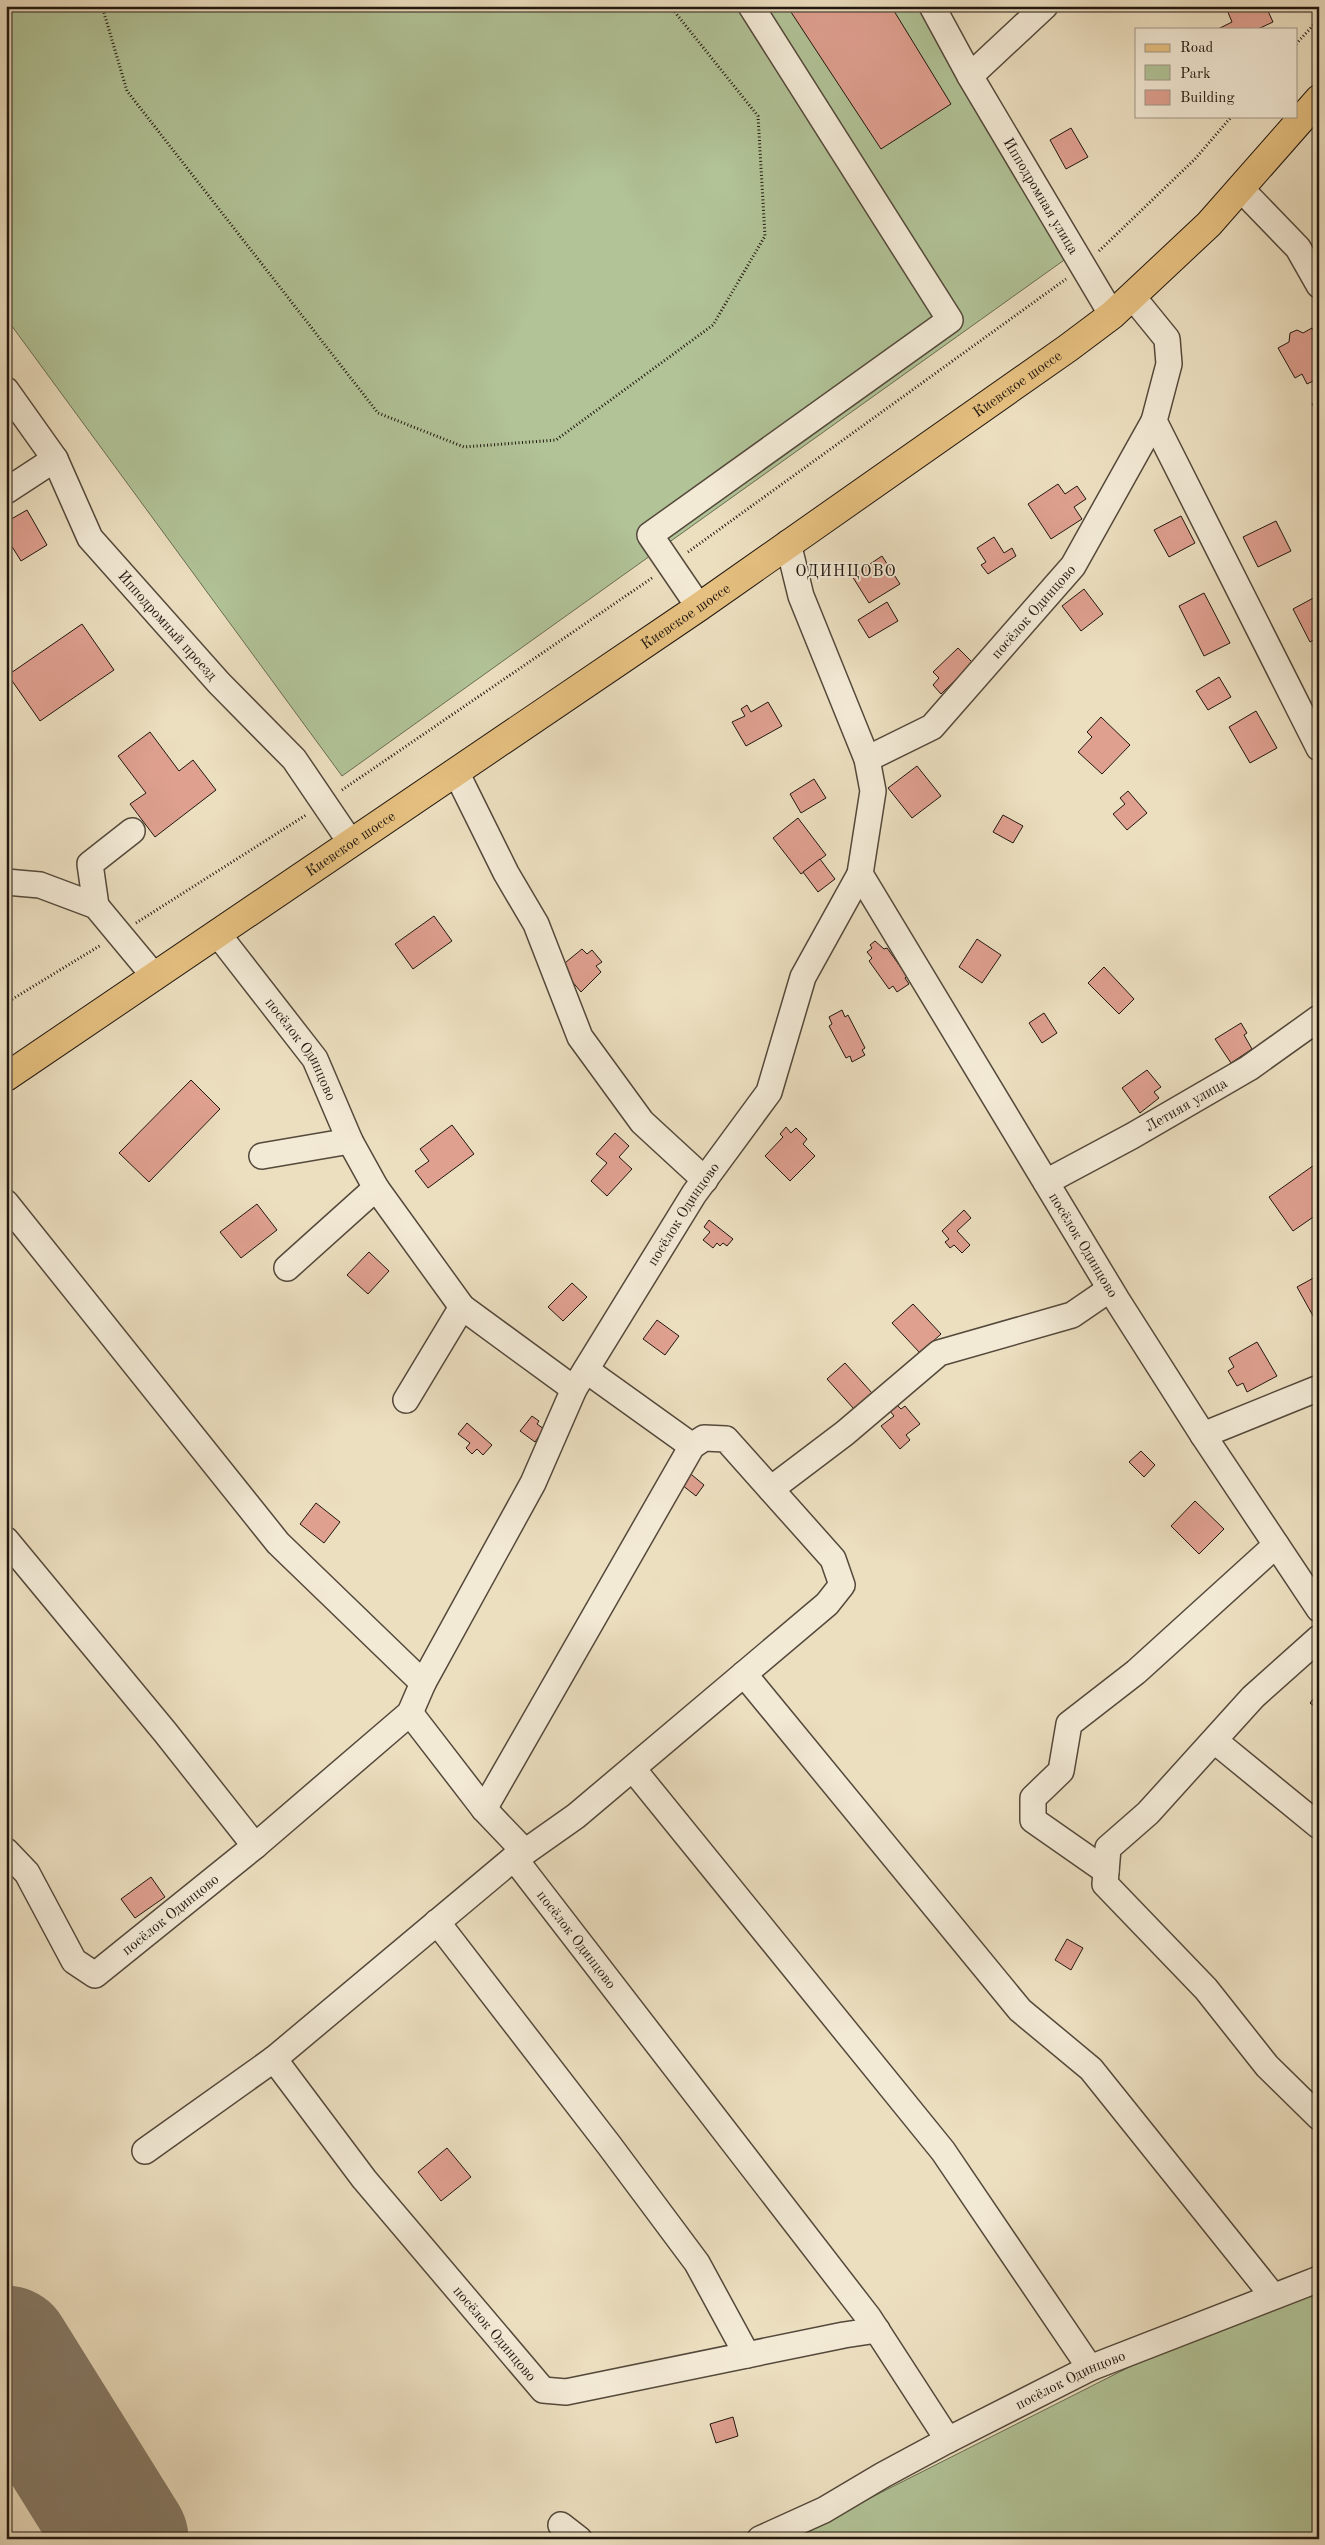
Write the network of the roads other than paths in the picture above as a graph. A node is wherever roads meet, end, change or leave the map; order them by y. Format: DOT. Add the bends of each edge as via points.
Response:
graph roads {
  1 [pos="751,6"];
  2 [pos="932,6"];
  3 [pos="1045,6"];
  4 [pos="970,76"];
  5 [pos="1319,100"];
  6 [pos="1241,189"];
  7 [pos="1319,285"];
  8 [pos="1132,296"];
  9 [pos="1112,316"];
  10 [pos="6,390"];
  11 [pos="1154,421"];
  12 [pos="55,459"];
  13 [pos="6,491"];
  14 [pos="788,543"];
  15 [pos="699,607"];
  16 [pos="1319,748"];
  17 [pos="867,759"];
  18 [pos="456,772"];
  19 [pos="132,831"];
  20 [pos="351,843"];
  21 [pos="860,874"];
  22 [pos="6,882"];
  23 [pos="96,906"];
  24 [pos="217,934"];
  25 [pos="155,977"];
  26 [pos="1319,1018"];
  27 [pos="6,1077"];
  28 [pos="350,1141"];
  29 [pos="262,1156"];
  30 [pos="705,1180"];
  31 [pos="1046,1182"];
  32 [pos="376,1188"];
  33 [pos="6,1203"];
  34 [pos="287,1268"];
  35 [pos="1110,1289"];
  36 [pos="462,1307"];
  37 [pos="580,1380"];
  38 [pos="1319,1388"];
  39 [pos="406,1400"];
  40 [pos="1202,1435"];
  41 [pos="692,1446"];
  42 [pos="771,1489"];
  43 [pos="6,1540"];
  44 [pos="1276,1544"];
  45 [pos="1319,1609"];
  46 [pos="1319,1638"];
  47 [pos="744,1674"];
  48 [pos="422,1683"];
  49 [pos="410,1714"];
  50 [pos="1215,1741"];
  51 [pos="633,1768"];
  52 [pos="484,1809"];
  53 [pos="1319,1826"];
  54 [pos="255,1846"];
  55 [pos="6,1851"];
  56 [pos="520,1855"];
  57 [pos="1106,1871"];
  58 [pos="437,1922"];
  59 [pos="274,2059"];
  60 [pos="1319,2117"];
  61 [pos="145,2151"];
  62 [pos="1319,2278"];
  63 [pos="1273,2296"];
  64 [pos="877,2330"];
  65 [pos="747,2355"];
  66 [pos="1090,2368"];
  67 [pos="948,2440"];
  68 [pos="760,2539"];
  1 -- 15 [label="street" via="950,320 650,535"];
  2 -- 4 [label="street, Ипподромная улица"];
  3 -- 4 [label="street"];
  4 -- 9 [label="street, Ипподромная улица"];
  5 -- 6 [label="main road, Киевское шоссе"];
  6 -- 7 [label="street" via="1298,248"];
  6 -- 8 [label="main road, Киевское шоссе" via="1209,224"];
  8 -- 9 [label="main road, Киевское шоссе"];
  8 -- 11 [label="street, посёлок Одинцово" via="1167,339 1169,364"];
  9 -- 14 [label="main road, Киевское шоссе"];
  10 -- 12 [label="street, Ипподромный проезд"];
  11 -- 16 [label="street"];
  11 -- 17 [label="street, посёлок Одинцово" via="1073,566 932,727"];
  12 -- 13 [label="street"];
  12 -- 20 [label="street, Ипподромный проезд" via="90,538 219,683 294,759"];
  14 -- 15 [label="main road, Киевское шоссе"];
  14 -- 17 [label="street, посёлок Одинцово" via="801,596"];
  15 -- 18 [label="main road, Киевское шоссе"];
  17 -- 21 [label="street, посёлок Одинцово" via="873,791"];
  18 -- 20 [label="main road, Киевское шоссе"];
  18 -- 30 [label="street" via="506,873 536,924 580,1037 642,1122"];
  19 -- 23 [label="street" via="90,864"];
  20 -- 24 [label="main road, Киевское шоссе"];
  21 -- 30 [label="street, посёлок Одинцово" via="803,977 770,1092"];
  21 -- 31 [label="street, посёлок Одинцово"];
  22 -- 23 [label="street" via="40,885"];
  23 -- 25 [label="street"];
  24 -- 25 [label="main road, Киевское шоссе"];
  24 -- 28 [label="street, посёлок Одинцово" via="315,1059"];
  25 -- 27 [label="main road, Киевское шоссе"];
  26 -- 31 [label="street, Летняя улица" via="1249,1068"];
  28 -- 29 [label="street"];
  28 -- 32 [label="street, посёлок Одинцово"];
  30 -- 37 [label="street, посёлок Одинцово"];
  31 -- 35 [label="street, посёлок Одинцово"];
  32 -- 34 [label="street"];
  32 -- 36 [label="street, посёлок Одинцово"];
  33 -- 48 [label="street" via="278,1543"];
  35 -- 40 [label="street, посёлок Одинцово"];
  35 -- 42 [label="street" via="1072,1315 939,1352 845,1433"];
  36 -- 37 [label="street, посёлок Одинцово"];
  36 -- 39 [label="street"];
  37 -- 41 [label="street"];
  37 -- 48 [label="street, посёлок Одинцово" via="532,1483"];
  38 -- 40 [label="street"];
  40 -- 44 [label="street, посёлок Одинцово"];
  41 -- 42 [label="street" via="704,1438 726,1439"];
  41 -- 52 [label="street"];
  42 -- 47 [label="street" via="833,1559 842,1585 827,1604"];
  43 -- 54 [label="street"];
  44 -- 45 [label="street, посёлок Одинцово"];
  44 -- 57 [label="street" via="1136,1672 1069,1724 1061,1771 1033,1798 1033,1820"];
  46 -- 50 [label="street" via="1253,1697"];
  47 -- 51 [label="street"];
  47 -- 63 [label="street" via="1020,2010 1092,2069"];
  48 -- 49 [label="street, посёлок Одинцово"];
  49 -- 52 [label="street, посёлок Одинцово"];
  49 -- 54 [label="street, посёлок Одинцово"];
  50 -- 53 [label="street"];
  50 -- 57 [label="street" via="1148,1813 1108,1848"];
  51 -- 56 [label="street" via="576,1816"];
  51 -- 66 [label="street" via="943,2151"];
  52 -- 56 [label="street, посёлок Одинцово"];
  54 -- 55 [label="street, посёлок Одинцово" via="94,1974 74,1960 27,1873"];
  56 -- 58 [label="street"];
  56 -- 64 [label="street, посёлок Одинцово"];
  57 -- 60 [label="street" via="1105,1884 1206,1989 1267,2066"];
  58 -- 59 [label="street"];
  58 -- 65 [label="street" via="697,2263"];
  59 -- 61 [label="street"];
  59 -- 65 [label="street, посёлок Одинцово" via="364,2180 543,2390 566,2392"];
  62 -- 63 [label="street, посёлок Одинцово"];
  63 -- 66 [label="street, посёлок Одинцово"];
  64 -- 65 [label="street, посёлок Одинцово"];
  64 -- 67 [label="street, посёлок Одинцово"];
  66 -- 67 [label="street, посёлок Одинцово"];
  67 -- 68 [label="street" via="824,2510"];
}
